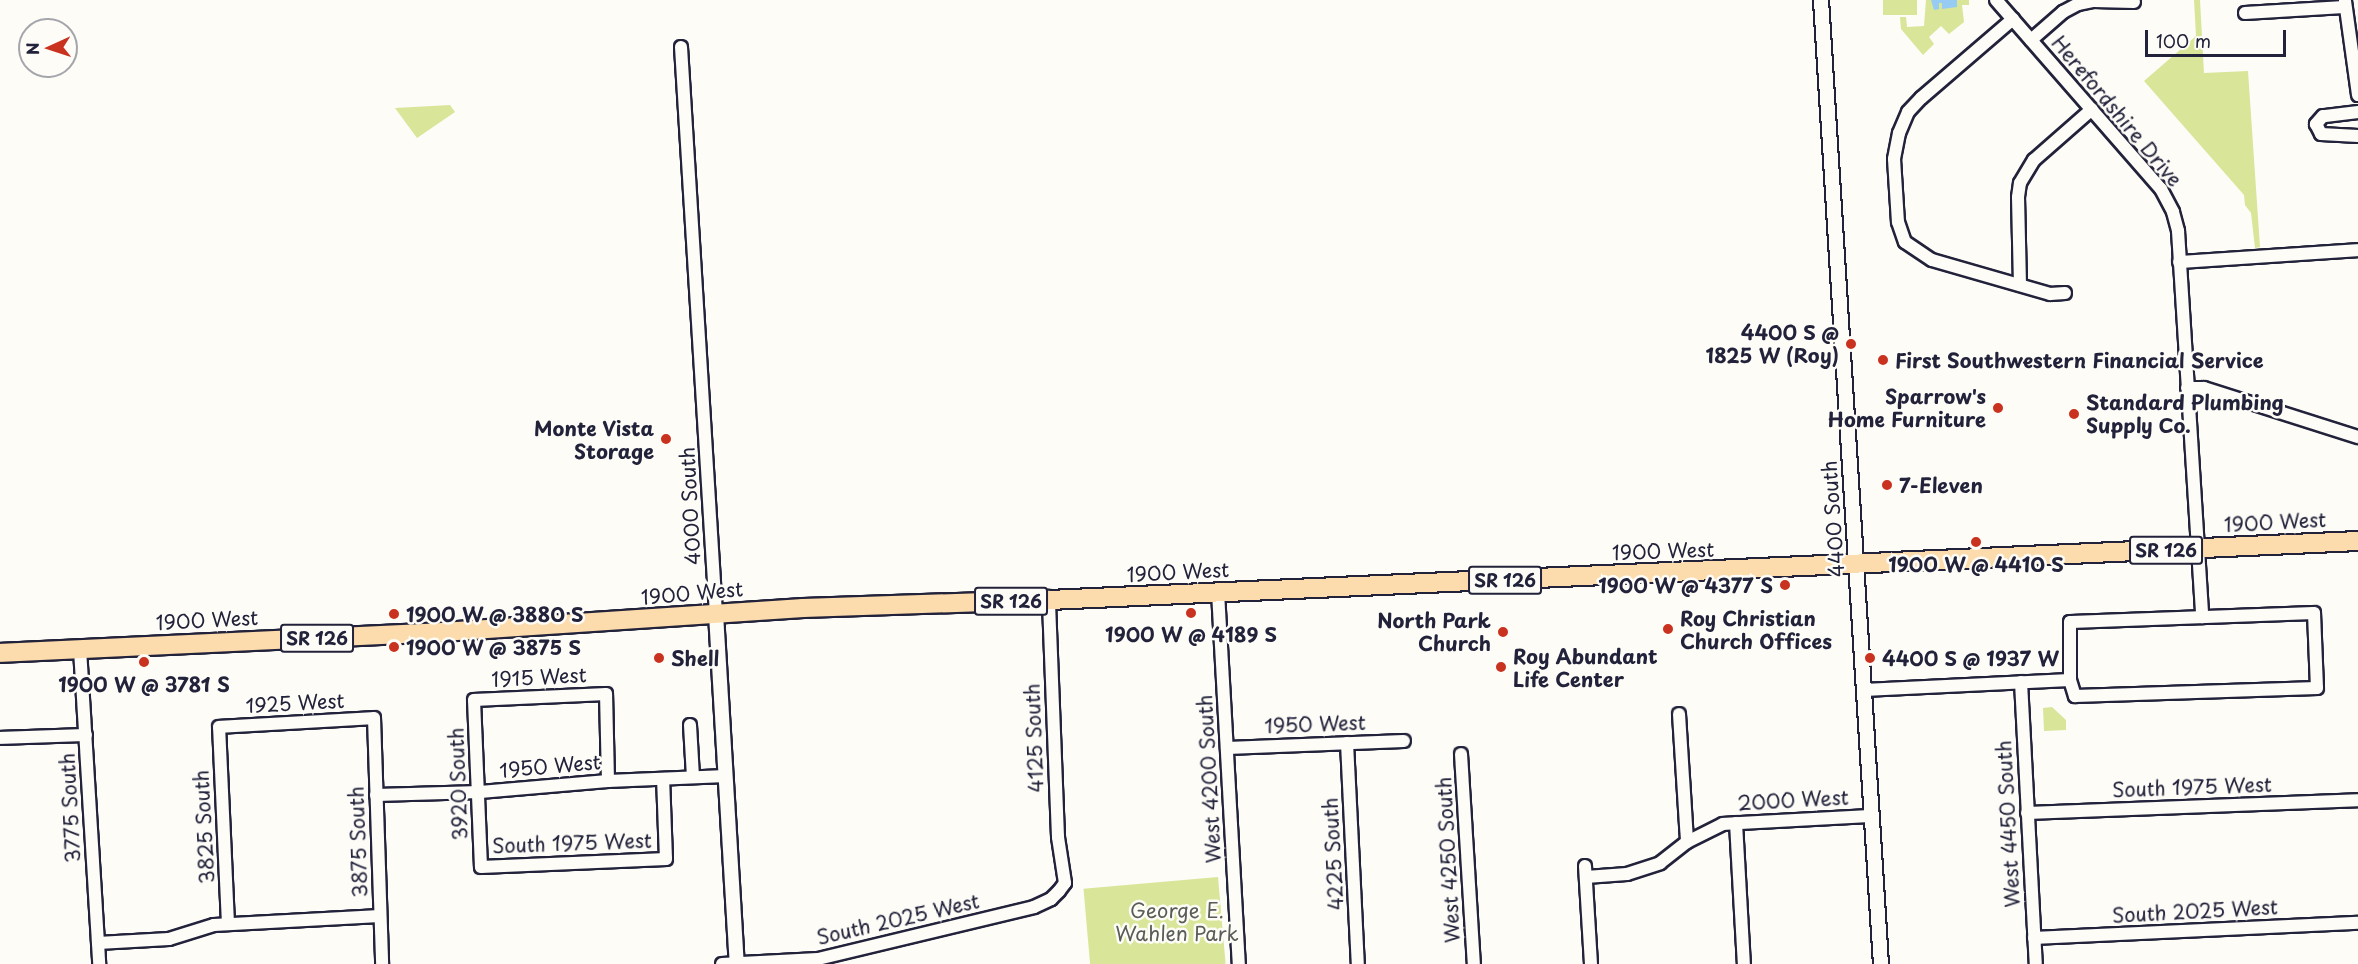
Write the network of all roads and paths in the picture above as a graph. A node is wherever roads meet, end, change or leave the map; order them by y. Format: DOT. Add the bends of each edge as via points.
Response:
graph roads {
  1 [pos="1821,0"];
  2 [pos="1996,0"];
  3 [pos="2134,2"];
  4 [pos="2344,4"];
  5 [pos="2245,13"];
  6 [pos="2013,19"];
  7 [pos="2031,40"];
  8 [pos="681,47"];
  9 [pos="2358,95"];
  10 [pos="2091,109"];
  11 [pos="2358,112"];
  12 [pos="2358,136"];
  13 [pos="2358,250"];
  14 [pos="2180,262"];
  15 [pos="2020,285"];
  16 [pos="2065,293"];
  17 [pos="2187,388"];
  18 [pos="2358,437"];
  19 [pos="2358,541"];
  20 [pos="2197,549"];
  21 [pos="1856,565"];
  22 [pos="1218,592"];
  23 [pos="1049,600"];
  24 [pos="716,614"];
  25 [pos="2202,617"];
  26 [pos="80,649"];
  27 [pos="0,653"];
  28 [pos="2070,680"];
  29 [pos="2021,682"];
  30 [pos="1864,690"];
  31 [pos="474,699"];
  32 [pos="1679,714"];
  33 [pos="374,718"];
  34 [pos="690,725"];
  35 [pos="219,727"];
  36 [pos="86,735"];
  37 [pos="0,738"];
  38 [pos="1404,741"];
  39 [pos="1347,743"];
  40 [pos="1227,748"];
  41 [pos="1461,754"];
  42 [pos="726,776"];
  43 [pos="693,777"];
  44 [pos="663,779"];
  45 [pos="608,781"];
  46 [pos="480,792"];
  47 [pos="376,795"];
  48 [pos="2358,800"];
  49 [pos="2027,813"];
  50 [pos="1872,816"];
  51 [pos="1736,823"];
  52 [pos="1687,842"];
  53 [pos="481,867"];
  54 [pos="1063,875"];
  55 [pos="380,916"];
  56 [pos="2358,923"];
  57 [pos="228,924"];
  58 [pos="2034,938"];
  59 [pos="98,943"];
  60 [pos="99,964"];
  61 [pos="382,964"];
  62 [pos="722,964"];
  63 [pos="737,964"];
  64 [pos="1239,964"];
  65 [pos="1358,964"];
  66 [pos="1474,964"];
  67 [pos="1590,964"];
  68 [pos="1744,964"];
  69 [pos="1881,964"];
  70 [pos="2036,964"];
  1 -- 21 [label="street, 4400 South"];
  2 -- 6 [label="street, Herefordshire Drive"];
  3 -- 7 [label="street" via="2078,4"];
  4 -- 5 [label="street"];
  4 -- 9 [label="street"];
  6 -- 7 [label="street, Herefordshire Drive"];
  6 -- 15 [label="street" via="1908,112 1894,159 1898,222 1905,242 1932,260"];
  7 -- 10 [label="street, Herefordshire Drive"];
  8 -- 24 [label="street, 4000 South"];
  10 -- 14 [label="street, Herefordshire Drive" via="2162,189 2173,212"];
  10 -- 15 [label="street" via="2034,160 2020,183"];
  11 -- 12 [label="street" via="2323,116 2316,124 2321,134"];
  13 -- 14 [label="street"];
  14 -- 17 [label="street, Herefordshire Drive"];
  15 -- 16 [label="street" via="2050,294"];
  17 -- 18 [label="street" via="2204,388"];
  17 -- 20 [label="street, Herefordshire Drive"];
  19 -- 20 [label="main road, 1900 West / SR 126"];
  20 -- 21 [label="main road, 1900 West / SR 126"];
  20 -- 25 [label="street, Herefordshire Drive"];
  21 -- 22 [label="main road, 1900 West / SR 126"];
  21 -- 30 [label="street, 4400 South"];
  22 -- 23 [label="main road, 1900 West / SR 126"];
  22 -- 40 [label="street, West 4200 South"];
  23 -- 24 [label="main road, 1900 West / SR 126"];
  23 -- 54 [label="street, 4125 South" via="1057,825"];
  24 -- 26 [label="main road, 1900 West / SR 126"];
  24 -- 42 [label="street, 4000 South"];
  25 -- 28 [label="street" via="2070,622"];
  25 -- 28 [label="street" via="2314,613 2317,688 2075,696"];
  26 -- 27 [label="main road, 1900 West / SR 126"];
  26 -- 36 [label="street, 3775 South"];
  28 -- 29 [label="street"];
  29 -- 30 [label="street"];
  29 -- 49 [label="street, West 4450 South"];
  30 -- 50 [label="street, 4400 South"];
  31 -- 45 [label="street, 1915 West" via="606,694"];
  31 -- 46 [label="street, 3920 South"];
  32 -- 52 [label="street"];
  33 -- 35 [label="street, 1925 West"];
  33 -- 47 [label="street, 3875 South"];
  34 -- 43 [label="street"];
  35 -- 57 [label="street, 3825 South"];
  36 -- 37 [label="street"];
  36 -- 59 [label="street, 3775 South"];
  38 -- 39 [label="street, 1950 West"];
  39 -- 40 [label="street, 1950 West"];
  39 -- 65 [label="street, 4225 South"];
  40 -- 64 [label="street, West 4200 South"];
  41 -- 66 [label="street, West 4250 South"];
  42 -- 43 [label="street, 1950 West"];
  42 -- 63 [label="street, 4000 South"];
  43 -- 44 [label="street, 1950 West"];
  44 -- 45 [label="street, 1950 West"];
  44 -- 53 [label="street, South 1975 West" via="666,859"];
  45 -- 46 [label="street, 1950 West"];
  46 -- 47 [label="street, 1950 West"];
  46 -- 53 [label="street, 3920 South"];
  47 -- 55 [label="street, 3875 South"];
  48 -- 49 [label="street, South 1975 West"];
  49 -- 58 [label="street, West 4450 South"];
  50 -- 51 [label="street, 2000 West"];
  50 -- 69 [label="street, 4400 South"];
  51 -- 52 [label="street, 2000 West" via="1723,824"];
  51 -- 68 [label="street"];
  52 -- 67 [label="street, 2000 West" via="1660,863 1627,874 1585,871"];
  54 -- 63 [label="street, South 2025 West" via="1065,883 1059,891 1034,907 818,959"];
  55 -- 57 [label="street"];
  55 -- 61 [label="street, 3875 South"];
  56 -- 58 [label="street, South 2025 West"];
  57 -- 59 [label="street" via="169,939"];
  58 -- 70 [label="street, West 4450 South"];
  59 -- 60 [label="street, 3775 South"];
  62 -- 63 [label="street, South 2025 West"];
}
